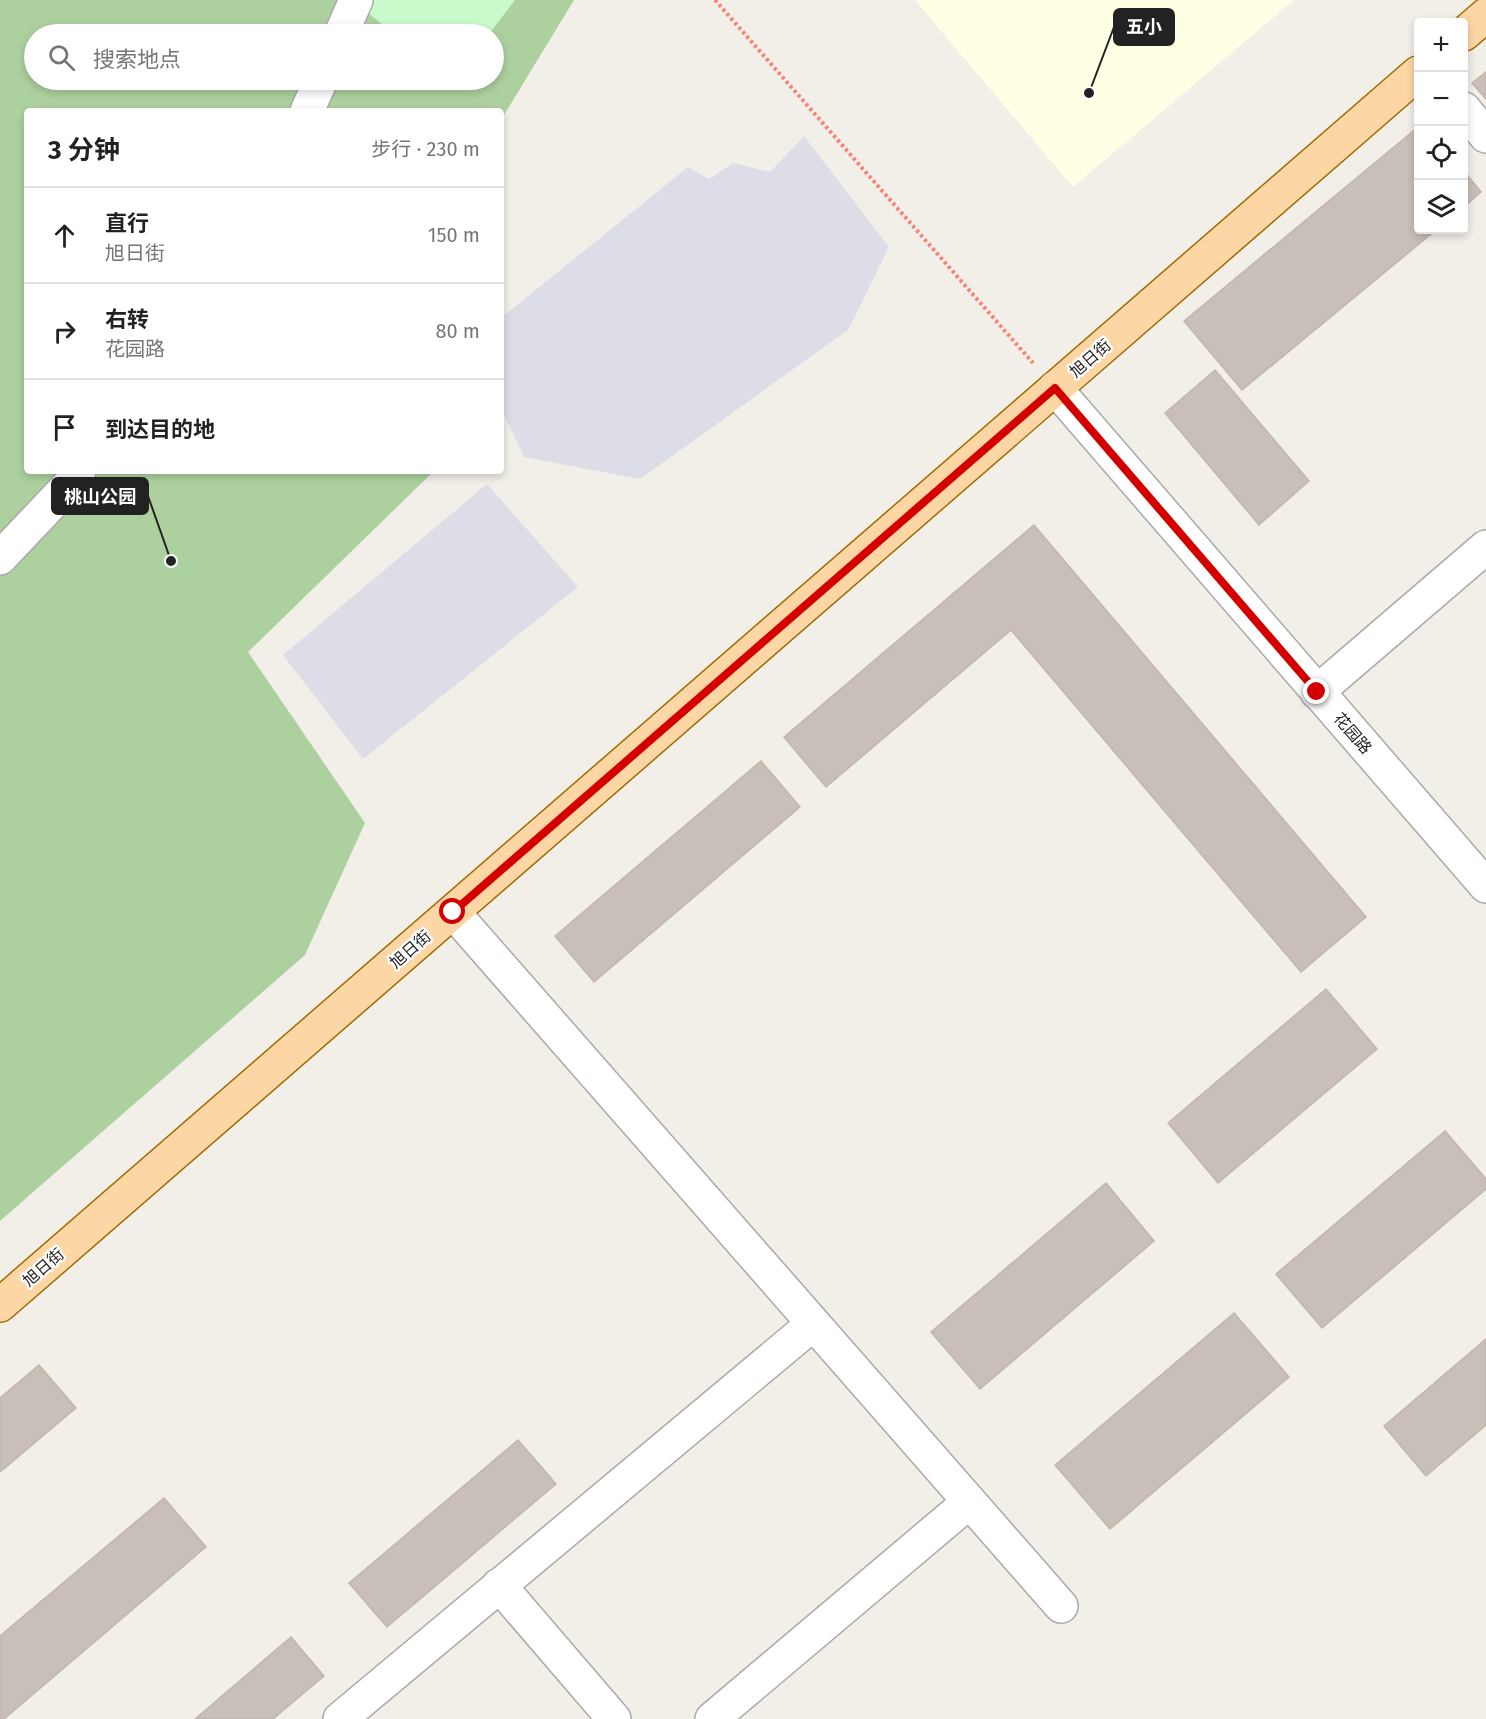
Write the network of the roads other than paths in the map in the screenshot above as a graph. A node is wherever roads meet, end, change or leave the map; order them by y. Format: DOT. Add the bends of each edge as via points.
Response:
graph roads {
  1 [pos="356,0"];
  2 [pos="1486,15"];
  3 [pos="345,24"];
  4 [pos="1468,31"];
  5 [pos="1414,77"];
  6 [pos="316,90"];
  7 [pos="308,108"];
  8 [pos="1468,114"];
  9 [pos="1486,136"];
  10 [pos="1055,388"];
  11 [pos="77,474"];
  12 [pos="1486,547"];
  13 [pos="0,558"];
  14 [pos="1317,692"];
  15 [pos="1486,886"];
  16 [pos="453,912"];
  17 [pos="0,1305"];
  18 [pos="813,1324"];
  19 [pos="969,1502"];
  20 [pos="499,1585"];
  21 [pos="1061,1606"];
  22 [pos="340,1719"];
  23 [pos="614,1719"];
  24 [pos="712,1719"];
  1 -- 3 [label="street"];
  2 -- 4 [label="main road"];
  5 -- 10 [label="main road, 旭日街"];
  6 -- 7 [label="street"];
  8 -- 9 [label="street"];
  10 -- 14 [label="street, 花园路"];
  10 -- 16 [label="main road, 旭日街"];
  11 -- 13 [label="street"];
  12 -- 14 [label="street"];
  14 -- 15 [label="street, 花园路"];
  16 -- 17 [label="main road, 旭日街"];
  16 -- 18 [label="street"];
  18 -- 19 [label="street"];
  18 -- 20 [label="street"];
  19 -- 21 [label="street"];
  19 -- 24 [label="street"];
  20 -- 22 [label="street"];
  20 -- 23 [label="street"];
}
